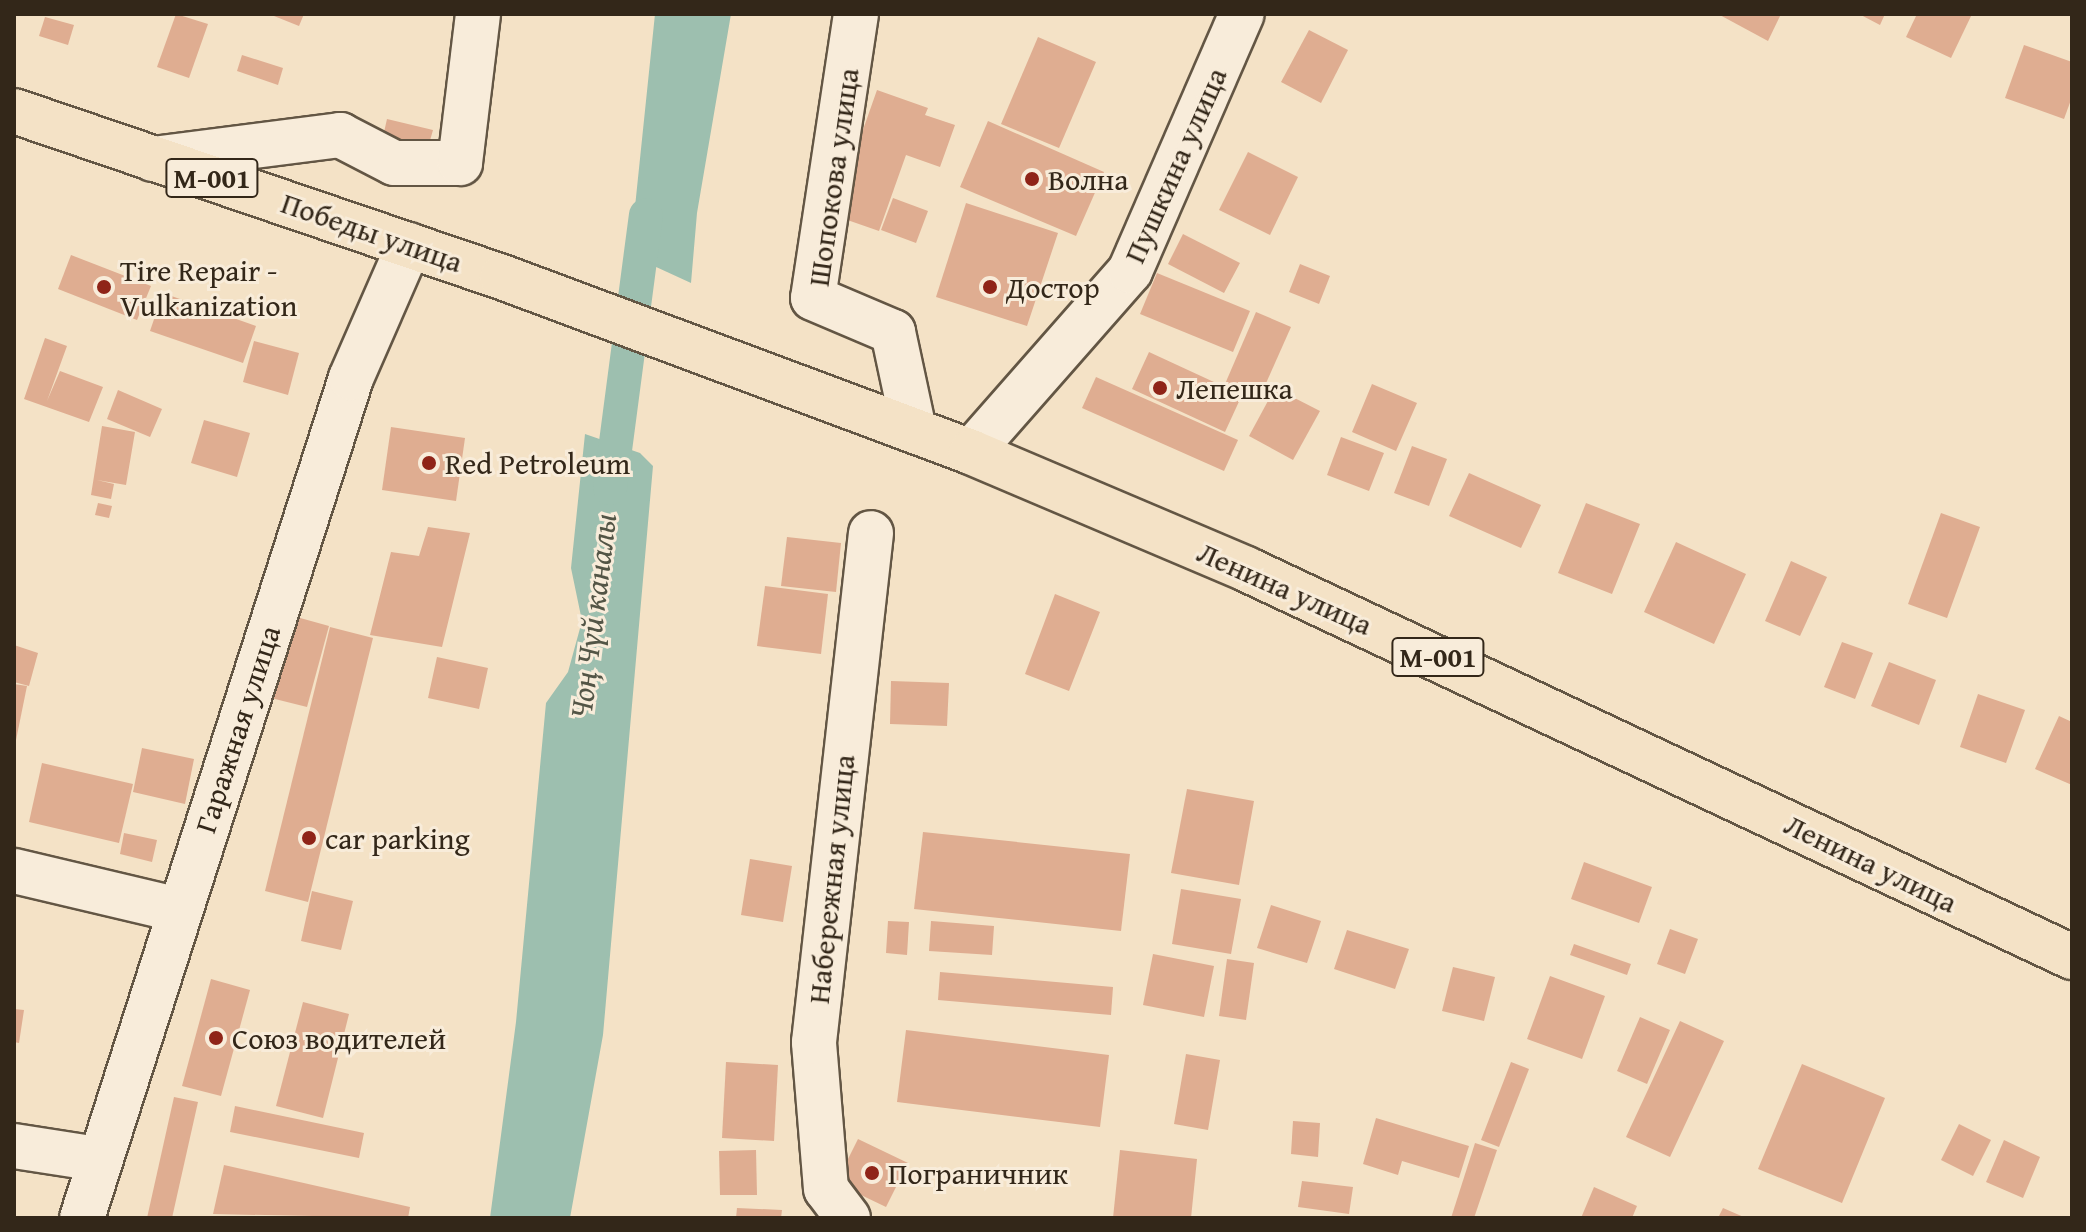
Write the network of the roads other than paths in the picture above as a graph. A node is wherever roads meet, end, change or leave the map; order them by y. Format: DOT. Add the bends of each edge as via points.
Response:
graph roads {
  1 [pos="478,14"];
  2 [pos="856,14"];
  3 [pos="1242,14"];
  4 [pos="14,111"];
  5 [pos="153,159"];
  6 [pos="409,245"];
  7 [pos="792,382"];
  8 [pos="914,430"];
  9 [pos="971,452"];
  10 [pos="871,533"];
  11 [pos="14,871"];
  12 [pos="179,910"];
  13 [pos="2072,957"];
  14 [pos="14,1146"];
  15 [pos="98,1159"];
  16 [pos="82,1218"];
  17 [pos="848,1218"];
  1 -- 5 [label="street" via="460,163 394,163 340,135"];
  2 -- 8 [label="street, Шопокова улица" via="813,298 893,332"];
  3 -- 9 [label="street, Пушкина улица" via="1130,271"];
  4 -- 5 [label="main road, Победы улица / М-001"];
  5 -- 6 [label="main road, Победы улица / М-001"];
  6 -- 7 [label="main road, Победы улица / М-001"];
  6 -- 12 [label="street, Гаражная улица" via="351,378"];
  7 -- 8 [label="main road, Ленина улица / М-001"];
  8 -- 9 [label="main road, Ленина улица / М-001"];
  9 -- 13 [label="main road, Ленина улица / М-001" via="1246,569"];
  10 -- 17 [label="street, Набережная улица" via="814,1042 826,1189"];
  11 -- 12 [label="street"];
  12 -- 15 [label="street, Гаражная улица"];
  14 -- 15 [label="street"];
  15 -- 16 [label="street, Гаражная улица"];
}
